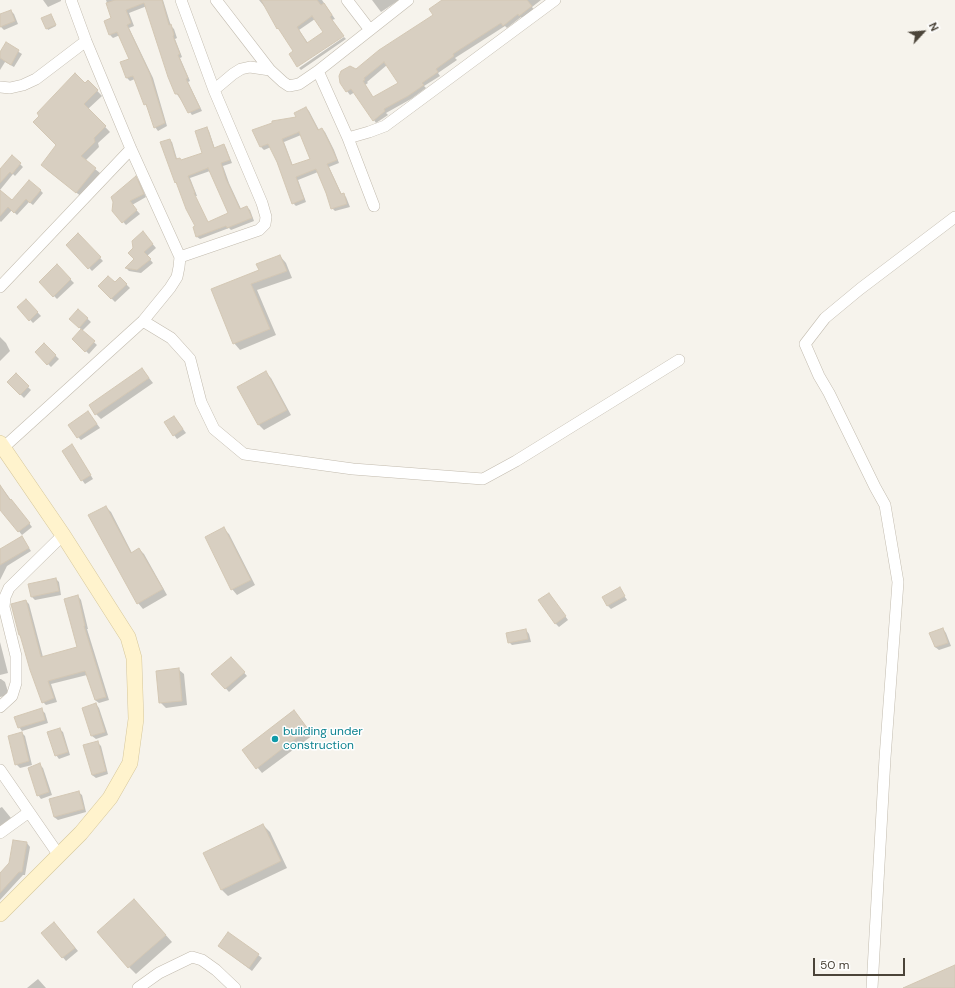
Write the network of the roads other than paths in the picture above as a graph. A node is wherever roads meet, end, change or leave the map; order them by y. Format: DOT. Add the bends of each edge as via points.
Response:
graph roads {
  1 [pos="72,0"];
  2 [pos="181,0"];
  3 [pos="216,0"];
  4 [pos="347,0"];
  5 [pos="408,0"];
  6 [pos="555,0"];
  7 [pos="370,30"];
  8 [pos="86,40"];
  9 [pos="270,70"];
  10 [pos="318,71"];
  11 [pos="0,87"];
  12 [pos="214,90"];
  13 [pos="348,138"];
  14 [pos="131,149"];
  15 [pos="374,206"];
  16 [pos="955,217"];
  17 [pos="180,257"];
  18 [pos="0,287"];
  19 [pos="143,321"];
  20 [pos="679,360"];
  21 [pos="2,445"];
  22 [pos="63,535"];
  23 [pos="0,707"];
  24 [pos="0,770"];
  25 [pos="29,812"];
  26 [pos="0,833"];
  27 [pos="58,854"];
  28 [pos="0,914"];
  29 [pos="138,988"];
  30 [pos="235,988"];
  31 [pos="872,988"];
  1 -- 8 [label="street"];
  2 -- 12 [label="street"];
  3 -- 9 [label="street"];
  4 -- 7 [label="street"];
  5 -- 7 [label="street"];
  6 -- 13 [label="street" via="385,126"];
  7 -- 10 [label="street"];
  8 -- 11 [label="street" via="36,79 10,88"];
  8 -- 14 [label="street"];
  9 -- 10 [label="street" via="290,86 299,84"];
  9 -- 12 [label="street" via="250,67 241,69"];
  10 -- 13 [label="street"];
  12 -- 17 [label="street" via="262,203 265,224 259,230"];
  13 -- 15 [label="street"];
  14 -- 17 [label="street"];
  14 -- 18 [label="street"];
  16 -- 31 [label="street" via="825,318 805,344 885,505 898,582"];
  17 -- 19 [label="street" via="177,278"];
  19 -- 20 [label="street" via="171,338 190,360 201,402 214,429 244,454 353,469 467,478 483,479 516,461"];
  19 -- 21 [label="street"];
  21 -- 22 [label="street"];
  22 -- 23 [label="street" via="9,588 5,596 4,607 16,656 16,683 12,696"];
  22 -- 27 [label="street" via="128,637 134,658 136,719 130,763 110,798"];
  24 -- 25 [label="street"];
  25 -- 26 [label="street"];
  25 -- 27 [label="street"];
  27 -- 28 [label="street"];
  29 -- 30 [label="street" via="159,973 192,958 202,960"];
}
